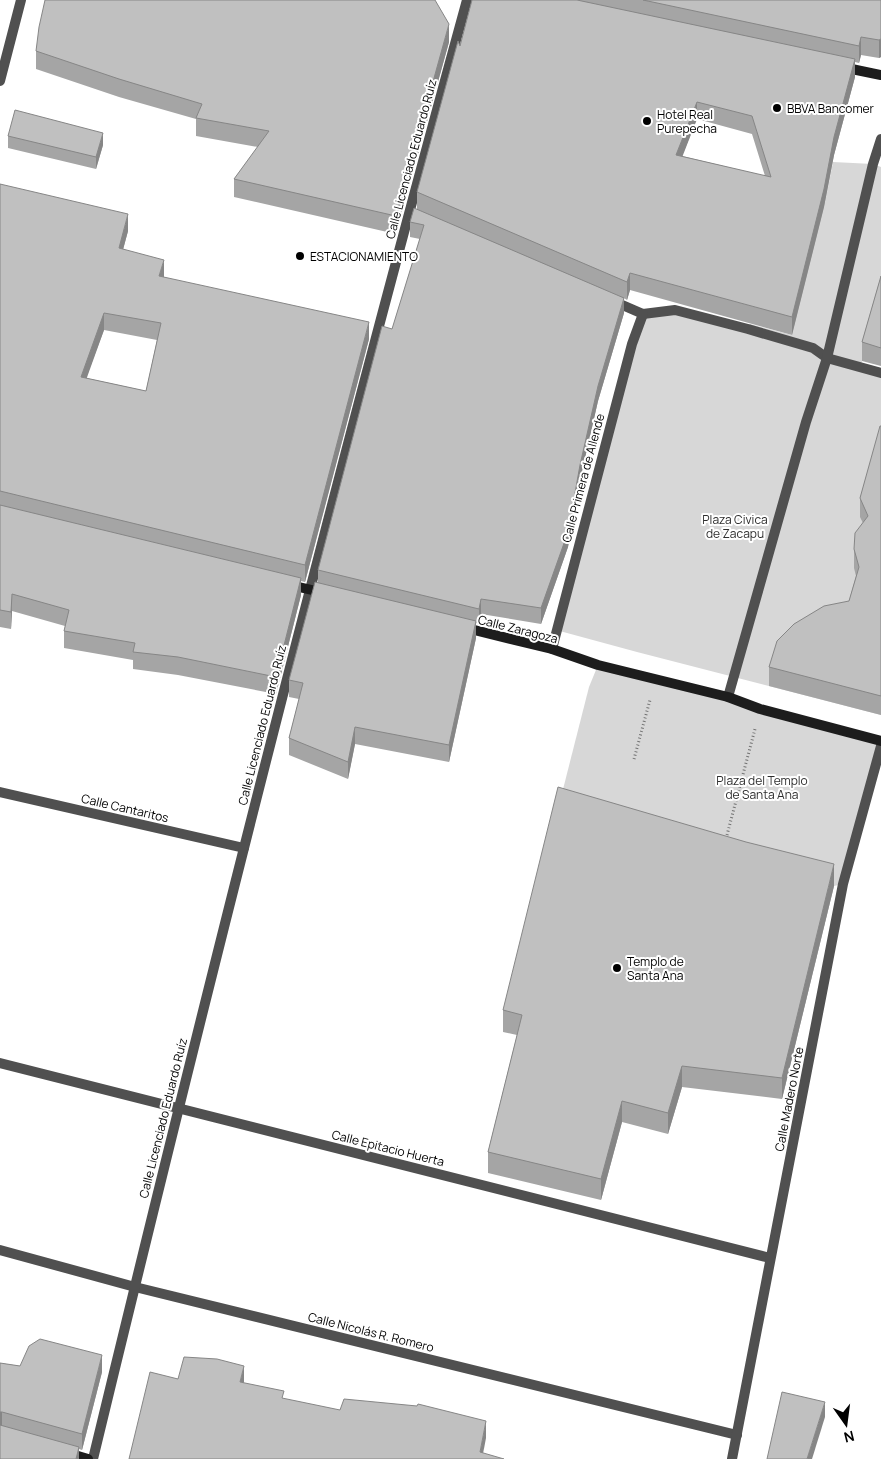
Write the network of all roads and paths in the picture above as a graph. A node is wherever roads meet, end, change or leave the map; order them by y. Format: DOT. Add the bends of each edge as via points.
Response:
graph roads {
  1 [pos="21,0"];
  2 [pos="467,0"];
  3 [pos="833,65"];
  4 [pos="881,75"];
  5 [pos="0,81"];
  6 [pos="881,139"];
  7 [pos="607,298"];
  8 [pos="643,314"];
  9 [pos="827,358"];
  10 [pos="881,373"];
  11 [pos="280,582"];
  12 [pos="309,590"];
  13 [pos="337,596"];
  14 [pos="449,624"];
  15 [pos="552,649"];
  16 [pos="655,680"];
  17 [pos="728,697"];
  18 [pos="760,709"];
  19 [pos="881,741"];
  20 [pos="881,746"];
  21 [pos="634,759"];
  22 [pos="0,792"];
  23 [pos="726,835"];
  24 [pos="244,848"];
  25 [pos="0,1063"];
  26 [pos="178,1108"];
  27 [pos="0,1250"];
  28 [pos="770,1258"];
  29 [pos="135,1286"];
  30 [pos="737,1435"];
  31 [pos="62,1452"];
  32 [pos="88,1459"];
  33 [pos="93,1459"];
  34 [pos="732,1459"];
  1 -- 5 [label="street"];
  2 -- 12 [label="street, Calle Licenciado Eduardo Ruíz" via="413,215"];
  3 -- 4 [label="street"];
  6 -- 9 [label="street"];
  7 -- 8 [label="street"];
  8 -- 9 [label="street" via="675,310 812,348"];
  8 -- 15 [label="street, Calle Primera de Allende" via="632,344"];
  9 -- 10 [label="street"];
  9 -- 17 [label="street"];
  11 -- 12 [label="street"];
  12 -- 13 [label="street"];
  12 -- 24 [label="street, Calle Licenciado Eduardo Ruíz"];
  14 -- 15 [label="street, Calle Zaragoza"];
  15 -- 16 [label="street, Calle Zaragoza"];
  16 -- 17 [label="street, Calle Zaragoza"];
  16 -- 21 [label="path"];
  17 -- 18 [label="street, Calle Zaragoza"];
  18 -- 19 [label="street, Calle Zaragoza"];
  18 -- 23 [label="path"];
  20 -- 28 [label="street, Calle Madero Norte" via="843,884"];
  22 -- 24 [label="street, Calle Cantaritos"];
  24 -- 26 [label="street, Calle Licenciado Eduardo Ruíz"];
  25 -- 26 [label="street, Calle Epitacio Huerta"];
  26 -- 28 [label="street, Calle Epitacio Huerta"];
  26 -- 29 [label="street, Calle Licenciado Eduardo Ruíz"];
  27 -- 29 [label="street, Calle Nicolás R. Romero"];
  28 -- 30 [label="street, Calle Madero Norte"];
  29 -- 30 [label="street, Calle Nicolás R. Romero"];
  29 -- 33 [label="street, Calle Licenciado Eduardo Ruíz"];
  30 -- 34 [label="street, Calle Madero Norte"];
  31 -- 32 [label="street"];
}
